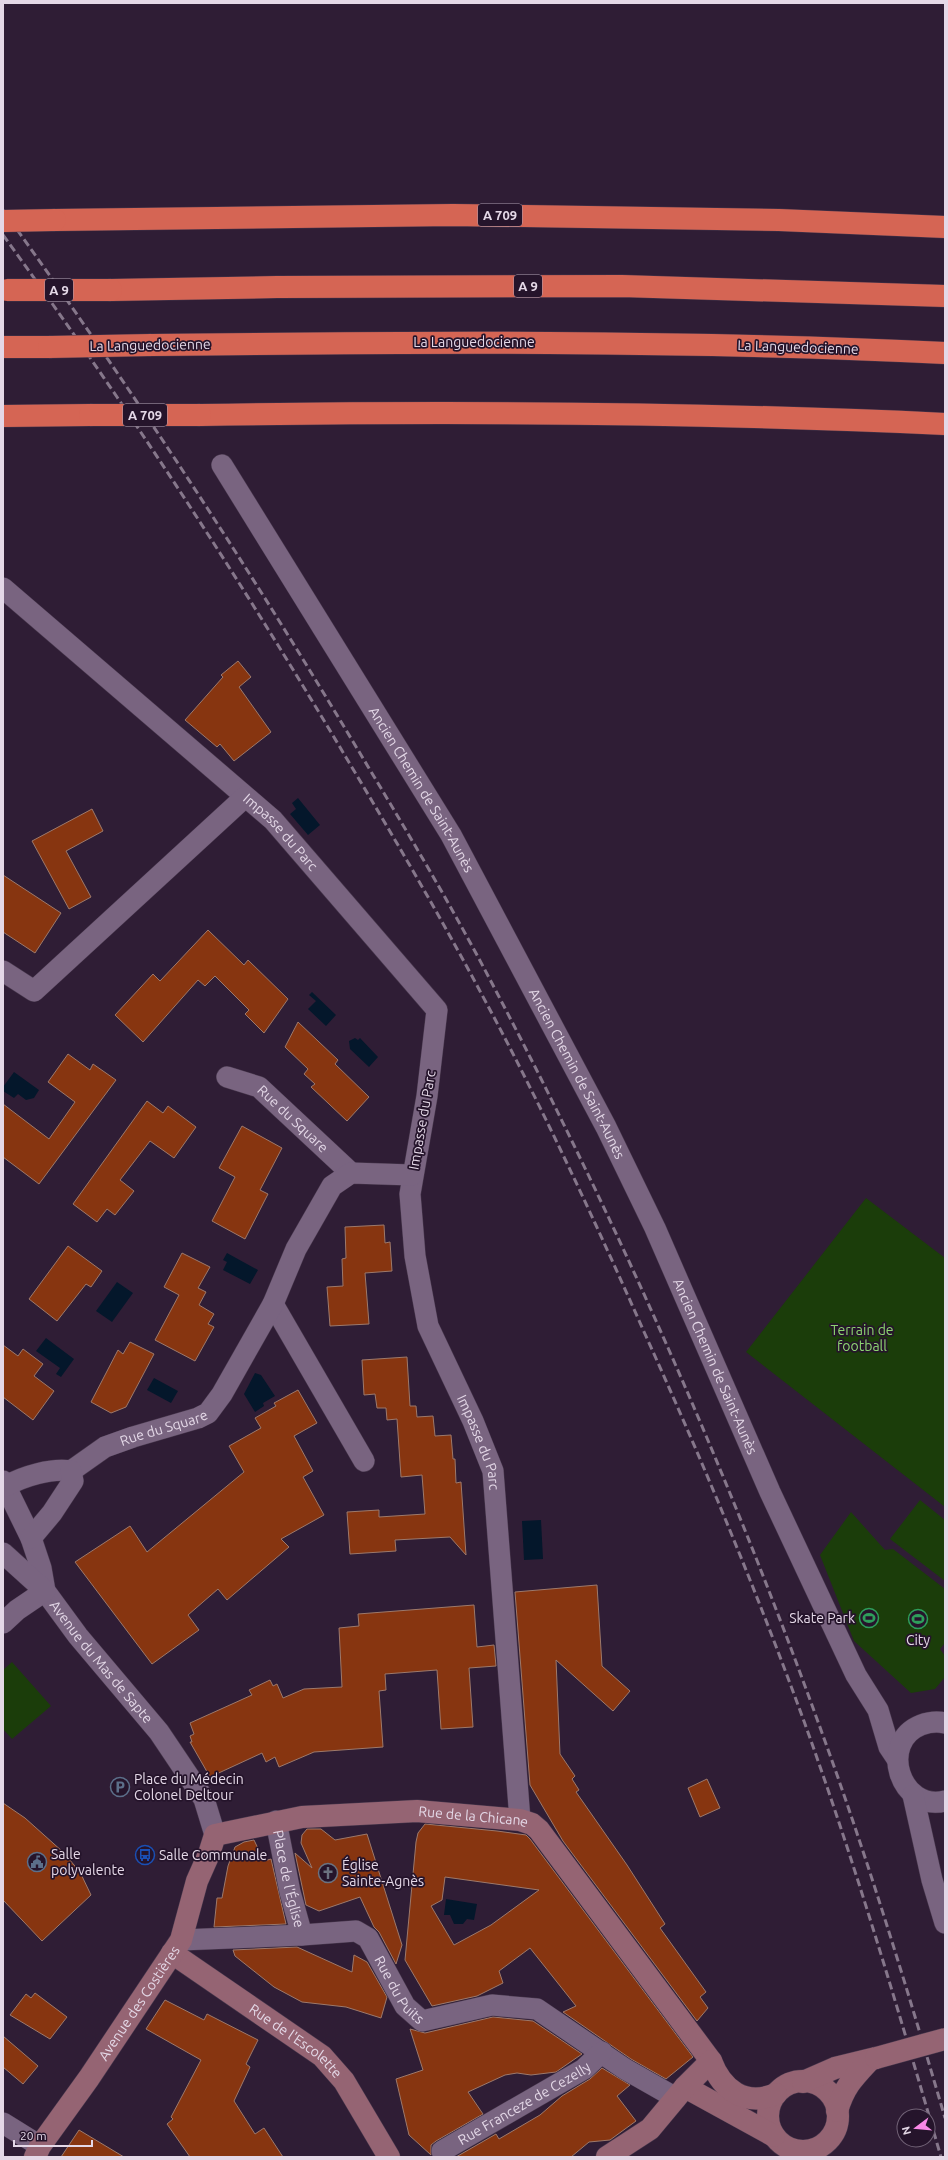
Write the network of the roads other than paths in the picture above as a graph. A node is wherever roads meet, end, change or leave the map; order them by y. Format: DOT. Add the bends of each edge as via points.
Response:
graph roads {
  1 [pos="3,221"];
  2 [pos="945,227"];
  3 [pos="5,290"];
  4 [pos="945,296"];
  5 [pos="3,347"];
  6 [pos="945,353"];
  7 [pos="3,416"];
  8 [pos="945,424"];
  9 [pos="222,465"];
  10 [pos="3,588"];
  11 [pos="245,797"];
  12 [pos="3,970"];
  13 [pos="227,1077"];
  14 [pos="351,1173"];
  15 [pos="412,1175"];
  16 [pos="273,1304"];
  17 [pos="364,1461"];
  18 [pos="71,1471"];
  19 [pos="5,1483"];
  20 [pos="31,1538"];
  21 [pos="3,1553"];
  22 [pos="45,1591"];
  23 [pos="3,1623"];
  24 [pos="878,1710"];
  25 [pos="934,1722"];
  26 [pos="897,1759"];
  27 [pos="913,1795"];
  28 [pos="942,1802"];
  29 [pos="520,1820"];
  30 [pos="276,1821"];
  31 [pos="215,1835"];
  32 [pos="924,1838"];
  33 [pos="945,1923"];
  34 [pos="302,1935"];
  35 [pos="176,1947"];
  36 [pos="945,2039"];
  37 [pos="602,2052"];
  38 [pos="873,2060"];
  39 [pos="711,2061"];
  40 [pos="803,2082"];
  41 [pos="681,2093"];
  42 [pos="776,2094"];
  43 [pos="837,2111"];
  44 [pos="3,2123"];
  45 [pos="784,2147"];
  46 [pos="830,2147"];
  47 [pos="37,2151"];
  48 [pos="442,2151"];
  49 [pos="389,2157"];
  50 [pos="607,2157"];
  1 -- 2 [label="highway, A 709, bridge" via="453,215 779,220"];
  3 -- 4 [label="highway, A 9, bridge" via="622,286"];
  5 -- 6 [label="highway, La Languedocienne, bridge" via="580,342"];
  7 -- 8 [label="highway, A 709, bridge" via="353,412 615,413 797,417"];
  9 -- 24 [label="street, Ancien Chemin de Saint-Aunès" via="451,835 599,1113 655,1228 770,1492 856,1675"];
  10 -- 11 [label="street, Impasse du Parc"];
  11 -- 12 [label="street" via="34,990"];
  11 -- 15 [label="street, Impasse du Parc" via="273,820 437,1010 427,1096"];
  13 -- 14 [label="street, Rue du Square" via="259,1087"];
  14 -- 15 [label="street"];
  14 -- 16 [label="street, Rue du Square" via="332,1186 296,1249"];
  15 -- 29 [label="street, Impasse du Parc" via="410,1194 415,1256 428,1326 473,1421 493,1471"];
  16 -- 17 [label="street"];
  16 -- 18 [label="street, Rue du Square" via="222,1394 208,1413 105,1447"];
  18 -- 19 [label="street" via="60,1469"];
  18 -- 20 [label="street" via="73,1481 52,1514"];
  19 -- 20 [label="street, Avenue du Mas de Sapte"];
  20 -- 22 [label="street, Avenue du Mas de Sapte" via="42,1568"];
  21 -- 22 [label="street"];
  22 -- 23 [label="street"];
  22 -- 31 [label="street, Avenue du Mas de Sapte" via="78,1636 159,1732 204,1799"];
  24 -- 25 [label="street, Ancien Chemin de Saint-Aunès" via="897,1721"];
  24 -- 26 [label="street, Ancien Chemin de Saint-Aunès" via="889,1747"];
  25 -- 26 [label="street" via="907,1735"];
  26 -- 27 [label="street" via="898,1772 904,1785"];
  27 -- 28 [label="street" via="926,1801"];
  27 -- 32 [label="street"];
  28 -- 32 [label="street"];
  29 -- 30 [label="street, Rue de la Chicane" via="417,1811 302,1817"];
  29 -- 39 [label="street, Rue de la Chicane" via="532,1824 539,1830"];
  30 -- 31 [label="street, Rue de la Chicane"];
  30 -- 34 [label="street, Place de l'Église" via="290,1892"];
  31 -- 35 [label="street, Avenue des Costières" via="210,1854 197,1880"];
  32 -- 33 [label="street" via="932,1880"];
  34 -- 35 [label="street, Rue du Puits"];
  34 -- 37 [label="street, Rue du Puits" via="356,1931 368,1938 405,2006 422,2021 492,2005 537,2009"];
  35 -- 47 [label="street, Avenue des Costières"];
  35 -- 49 [label="street, Rue de l'Escolette" via="322,2056 344,2081"];
  36 -- 38 [label="street, bridge"];
  37 -- 41 [label="street, Rue du Puits" via="625,2069"];
  37 -- 48 [label="street, Rue Franceze de Cezelly" via="584,2069"];
  38 -- 40 [label="street" via="835,2068"];
  38 -- 43 [label="street" via="850,2081 842,2094"];
  39 -- 41 [label="street"];
  39 -- 42 [label="street, Rue de la Chicane" via="717,2076 726,2088 754,2100"];
  40 -- 42 [label="street" via="788,2085"];
  40 -- 43 [label="street" via="825,2090 835,2103"];
  41 -- 45 [label="street"];
  41 -- 50 [label="street" via="650,2129"];
  42 -- 45 [label="street" via="768,2116 771,2130"];
  43 -- 46 [label="street"];
  44 -- 47 [label="street"];
  45 -- 46 [label="street" via="801,2151 809,2151 824,2144"];
}
